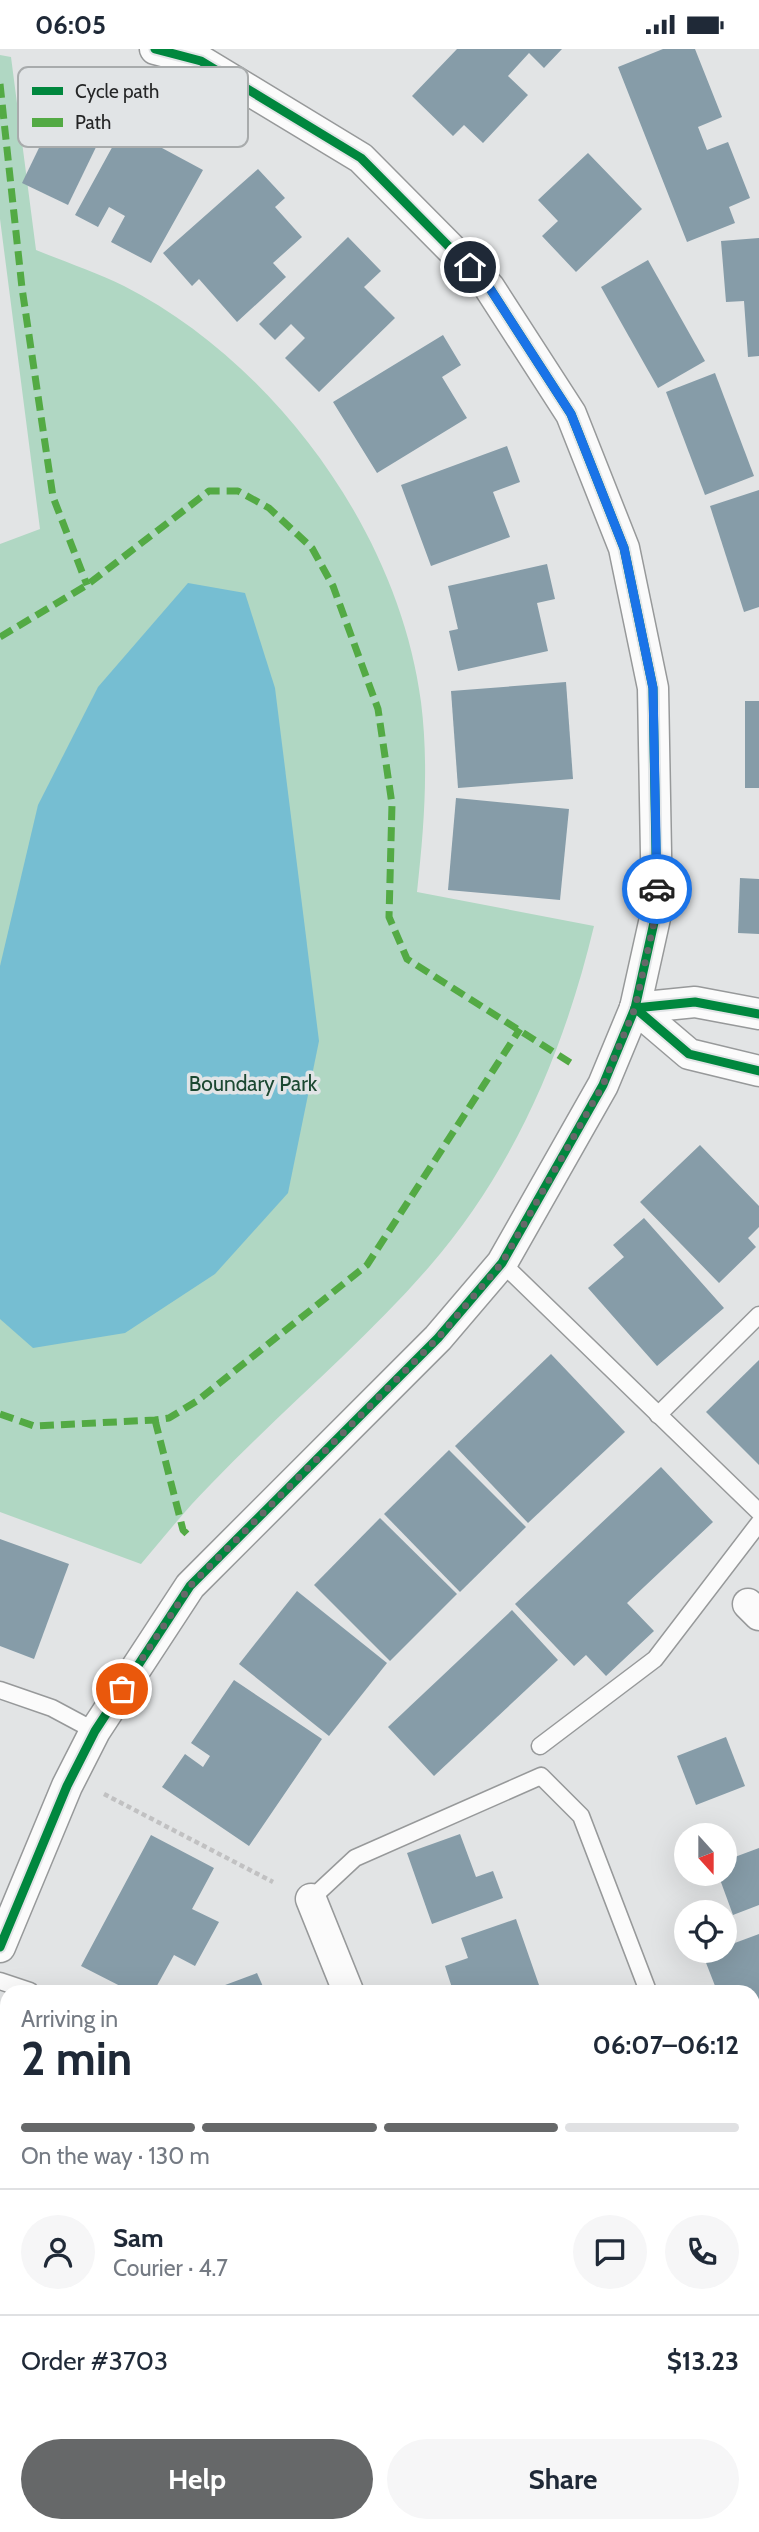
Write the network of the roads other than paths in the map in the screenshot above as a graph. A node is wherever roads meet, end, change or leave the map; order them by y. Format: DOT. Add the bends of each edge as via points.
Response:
graph roads {
  1 [pos="155,49"];
  2 [pos="204,55"];
  3 [pos="222,67"];
  4 [pos="248,84"];
  5 [pos="635,1008"];
  6 [pos="759,1014"];
  7 [pos="759,1070"];
  8 [pos="502,1263"];
  9 [pos="759,1315"];
  10 [pos="658,1415"];
  11 [pos="759,1512"];
  12 [pos="759,1523"];
  13 [pos="0,1690"];
  14 [pos="95,1731"];
  15 [pos="540,1746"];
  16 [pos="311,1899"];
  17 [pos="0,1947"];
  18 [pos="346,1985"];
  19 [pos="646,1985"];
  1 -- 2 [label="street"];
  2 -- 3 [label="street"];
  4 -- 5 [label="street" via="361,158 489,287 571,414 624,548 653,688 657,909"];
  5 -- 6 [label="street" via="695,1002"];
  5 -- 7 [label="street" via="689,1054"];
  5 -- 8 [label="street" via="603,1085"];
  8 -- 10 [label="lane"];
  8 -- 14 [label="street" via="438,1338 190,1586"];
  9 -- 10 [label="lane"];
  10 -- 11 [label="lane"];
  12 -- 15 [label="lane" via="654,1659"];
  13 -- 14 [label="lane" via="52,1708"];
  14 -- 17 [label="street"];
  16 -- 18 [label="street"];
  16 -- 19 [label="lane" via="355,1858 541,1776 581,1816"];
}
